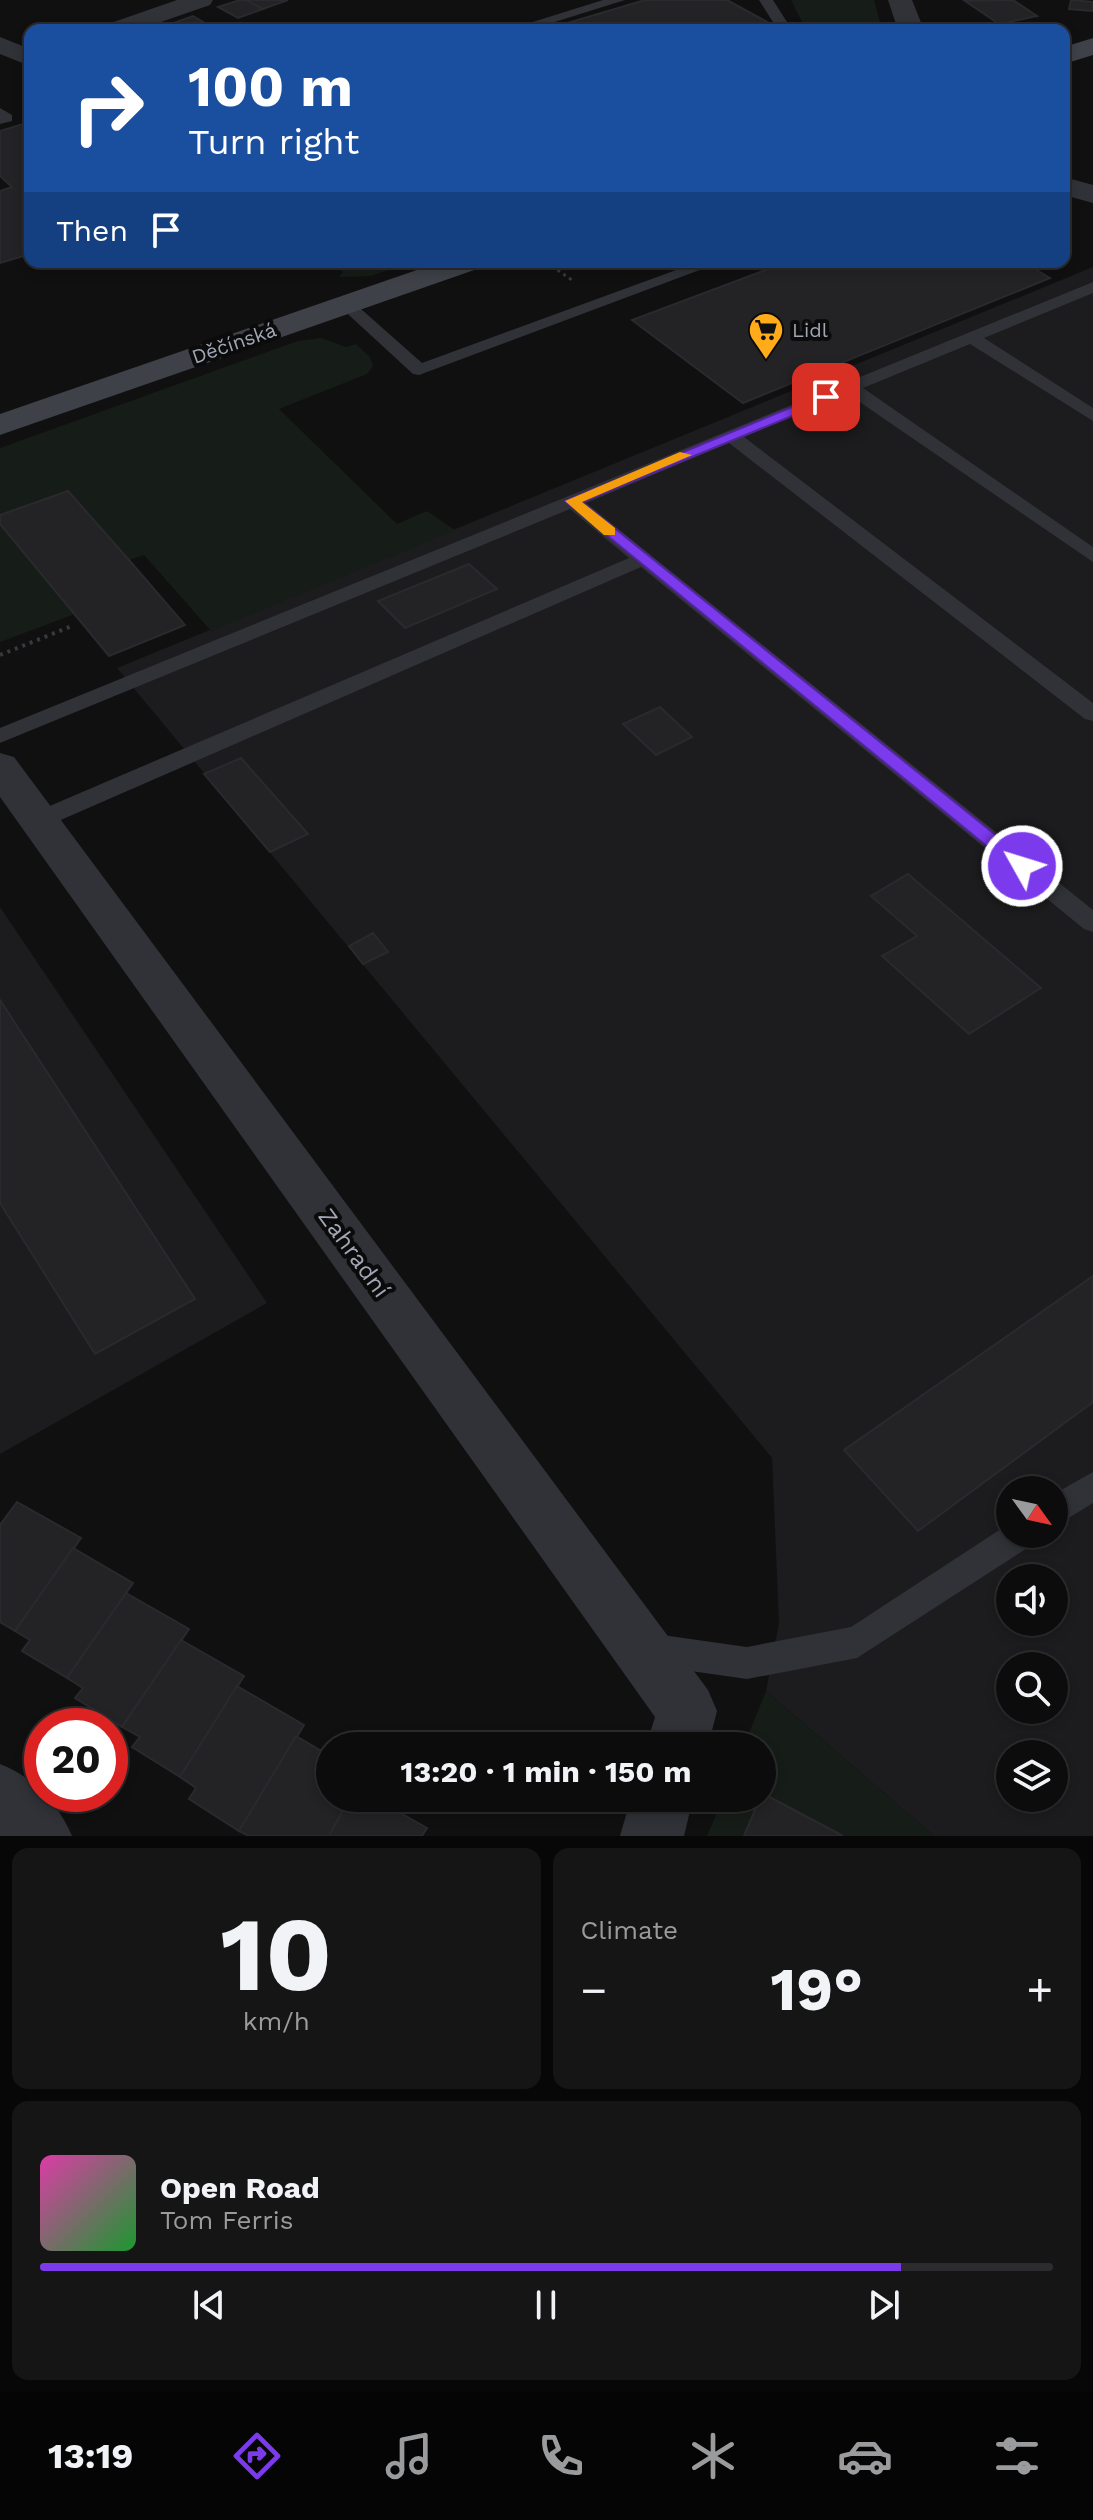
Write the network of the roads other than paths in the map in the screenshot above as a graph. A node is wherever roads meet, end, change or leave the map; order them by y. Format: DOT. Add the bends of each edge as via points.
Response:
graph roads {
  1 [pos="201,0"];
  2 [pos="618,0"];
  3 [pos="766,0"];
  4 [pos="900,0"];
  5 [pos="131,24"];
  6 [pos="535,24"];
  7 [pos="781,24"];
  8 [pos="909,24"];
  9 [pos="0,45"];
  10 [pos="24,55"];
  11 [pos="24,60"];
  12 [pos="0,68"];
  13 [pos="0,112"];
  14 [pos="0,120"];
  15 [pos="1070,188"];
  16 [pos="1093,194"];
  17 [pos="452,268"];
  18 [pos="697,268"];
  19 [pos="1088,294"];
  20 [pos="346,305"];
  21 [pos="971,337"];
  22 [pos="849,387"];
  23 [pos="1093,416"];
  24 [pos="0,425"];
  25 [pos="731,436"];
  26 [pos="572,501"];
  27 [pos="1093,556"];
  28 [pos="643,559"];
  29 [pos="1093,714"];
  30 [pos="0,736"];
  31 [pos="0,767"];
  32 [pos="39,820"];
  33 [pos="1093,923"];
  34 [pos="1093,1486"];
  35 [pos="1068,1503"];
  36 [pos="1000,1548"];
  37 [pos="642,1648"];
  38 [pos="681,1732"];
  39 [pos="0,1795"];
  40 [pos="658,1812"];
  41 [pos="40,1836"];
  42 [pos="652,1836"];
  1 -- 5 [label="street"];
  2 -- 6 [label="lane"];
  3 -- 7 [label="lane"];
  4 -- 8 [label="street"];
  9 -- 10 [label="street"];
  11 -- 12 [label="street"];
  13 -- 14 [label="lane" via="7,118"];
  15 -- 16 [label="street"];
  17 -- 20 [label="main road, Děčínská"];
  18 -- 20 [label="lane" via="419,370"];
  19 -- 21 [label="lane"];
  20 -- 24 [label="main road, Děčínská"];
  21 -- 22 [label="lane"];
  21 -- 23 [label="lane"];
  22 -- 25 [label="lane"];
  22 -- 27 [label="lane"];
  25 -- 26 [label="lane"];
  25 -- 29 [label="lane"];
  26 -- 28 [label="lane"];
  26 -- 30 [label="lane"];
  28 -- 32 [label="lane"];
  28 -- 33 [label="lane"];
  31 -- 32 [label="street, Zahradní"];
  32 -- 37 [label="street, Zahradní"];
  34 -- 35 [label="lane"];
  36 -- 37 [label="lane" via="857,1642 747,1663"];
  37 -- 38 [label="street, Zahradní" via="687,1711"];
  39 -- 41 [label="street"];
  40 -- 42 [label="street"];
}
